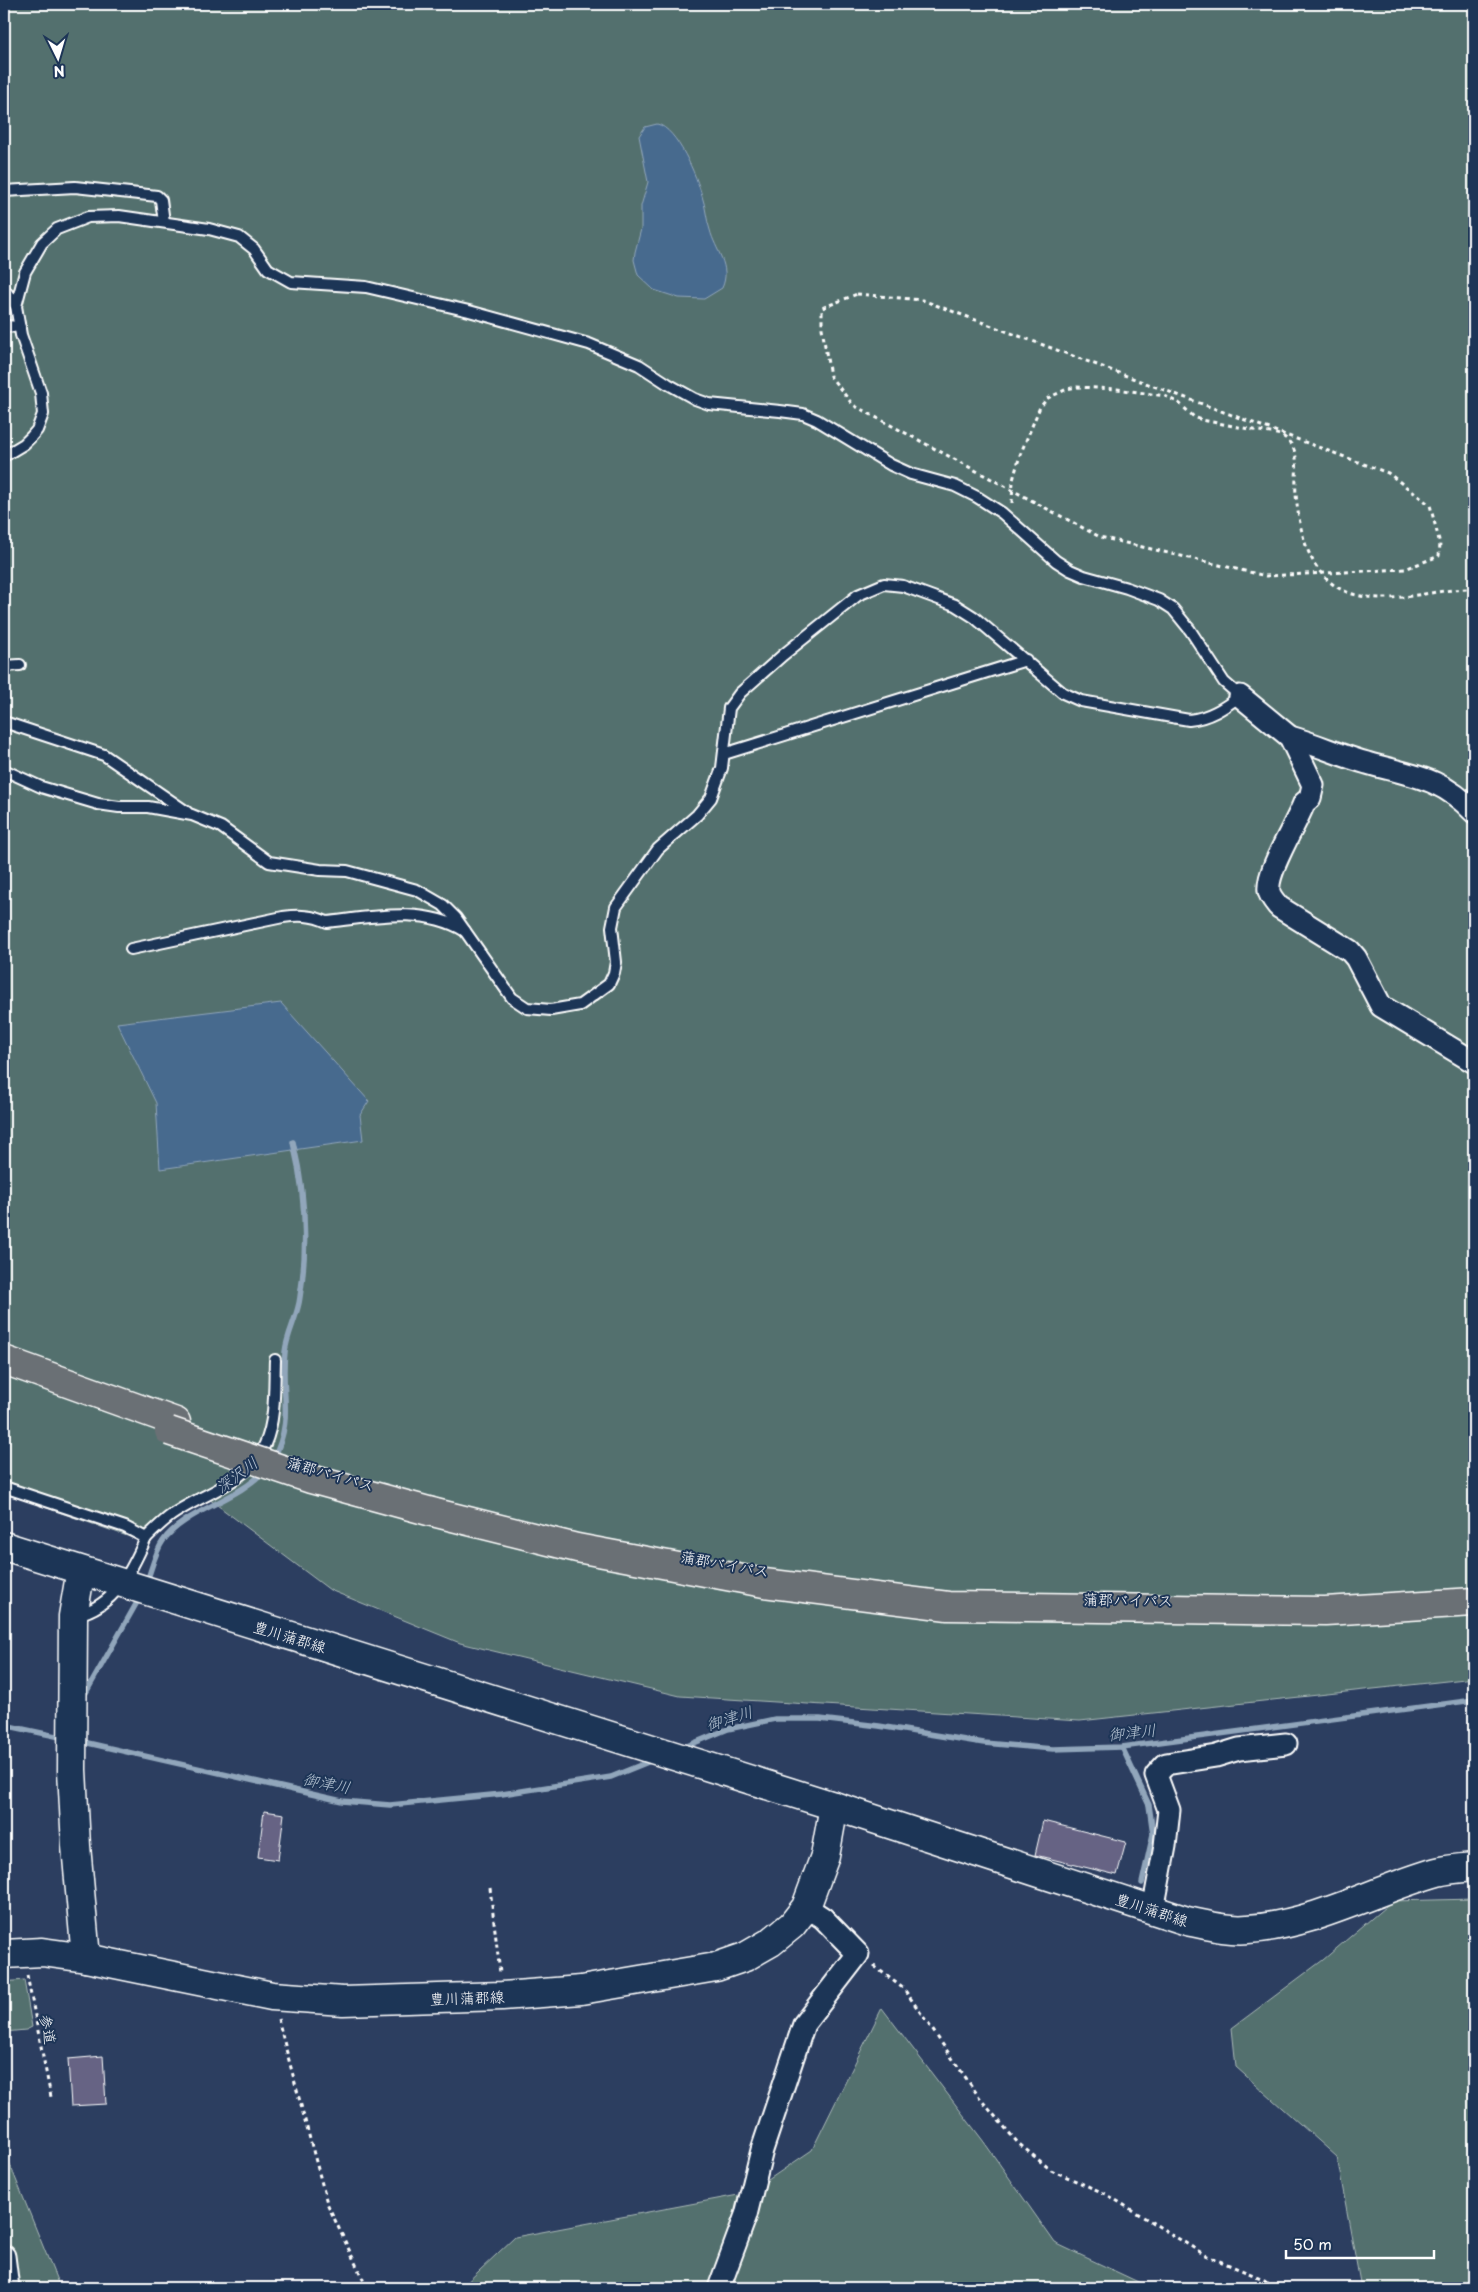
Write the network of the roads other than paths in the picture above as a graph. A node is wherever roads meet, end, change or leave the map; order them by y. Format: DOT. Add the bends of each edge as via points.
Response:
graph roads {
  1 [pos="4,191"];
  2 [pos="164,222"];
  3 [pos="4,289"];
  4 [pos="16,306"];
  5 [pos="4,326"];
  6 [pos="20,328"];
  7 [pos="4,456"];
  8 [pos="1026,660"];
  9 [pos="20,665"];
  10 [pos="4,666"];
  11 [pos="1240,696"];
  12 [pos="4,722"];
  13 [pos="1290,737"];
  14 [pos="724,754"];
  15 [pos="4,770"];
  16 [pos="1474,812"];
  17 [pos="192,815"];
  18 [pos="469,934"];
  19 [pos="131,949"];
  20 [pos="1474,1062"];
  21 [pos="4,1360"];
  22 [pos="275,1360"];
  23 [pos="4,1372"];
  24 [pos="173,1427"];
  25 [pos="4,1487"];
  26 [pos="433,1508"];
  27 [pos="146,1538"];
  28 [pos="4,1546"];
  29 [pos="80,1575"];
  30 [pos="1474,1593"];
  31 [pos="1474,1602"];
  32 [pos="73,1616"];
  33 [pos="1286,1744"];
  34 [pos="834,1806"];
  35 [pos="1474,1866"];
  36 [pos="806,1907"];
  37 [pos="1153,1910"];
  38 [pos="4,1954"];
  39 [pos="86,1958"];
  40 [pos="4,2256"];
  41 [pos="8,2288"];
  42 [pos="719,2288"];
  1 -- 2 [label="lane" via="76,187 157,196 161,200"];
  2 -- 4 [label="lane" via="119,216 88,217 57,229 32,258"];
  2 -- 11 [label="lane" via="239,237 254,249 268,268 291,282 366,287 469,311 588,344 639,365 675,388 709,404 803,414 829,425 891,465 955,486 977,497 1002,513 1070,570 1159,600 1173,610 1190,630 1224,682"];
  3 -- 4 [label="lane"];
  4 -- 6 [label="lane"];
  5 -- 6 [label="lane"];
  6 -- 7 [label="lane" via="41,393 43,414 37,430 28,440"];
  8 -- 11 [label="lane" via="1072,698 1180,720 1198,719 1224,708"];
  8 -- 14 [label="lane"];
  8 -- 14 [label="lane" via="955,605 922,591 884,584 858,596 836,612 740,693 729,708"];
  9 -- 10 [label="lane"];
  11 -- 13 [label="street"];
  12 -- 17 [label="lane" via="104,755"];
  13 -- 16 [label="street" via="1423,778 1442,786"];
  13 -- 20 [label="street" via="1313,785 1310,798 1304,803 1271,875 1269,893 1284,910 1356,958 1381,1006"];
  14 -- 18 [label="lane" via="719,780 710,798 658,849 620,898 612,927 614,973 610,984 599,993 580,1005 564,1009 526,1008 512,998"];
  15 -- 17 [label="lane" via="41,787 98,804 119,808 148,807"];
  17 -- 18 [label="lane" via="221,828 269,862 347,871 417,890 443,905"];
  18 -- 19 [label="lane" via="456,926 427,918 399,915 327,922 301,915"];
  21 -- 24 [label="highway, 蒲郡バイパス"];
  22 -- 27 [label="lane" via="272,1413 266,1444 257,1458 232,1481 170,1517"];
  23 -- 24 [label="highway, 蒲郡バイパス"];
  24 -- 26 [label="highway, 蒲郡バイパス"];
  25 -- 27 [label="lane" via="125,1527"];
  26 -- 30 [label="highway, 蒲郡バイパス" via="780,1573 891,1587 1078,1598 1230,1602"];
  26 -- 31 [label="highway, 蒲郡バイパス" via="577,1548 764,1583 948,1606 1325,1611"];
  27 -- 32 [label="lane" via="131,1573 121,1587 90,1612"];
  28 -- 34 [label="main road, 豊川蒲郡線"];
  29 -- 32 [label="main road"];
  32 -- 39 [label="main road" via="72,1770"];
  33 -- 37 [label="street" via="1239,1749 1166,1764 1156,1774 1169,1810"];
  34 -- 36 [label="main road, 豊川蒲郡線" via="825,1856"];
  34 -- 37 [label="main road, 豊川蒲郡線"];
  35 -- 37 [label="main road, 豊川蒲郡線" via="1438,1871 1330,1912 1246,1930 1187,1921"];
  36 -- 39 [label="main road, 豊川蒲郡線" via="792,1925 771,1942 716,1967 582,1990 502,1996 343,2001 272,1996"];
  36 -- 42 [label="street" via="823,1918 858,1954 804,2024 762,2150 746,2215"];
  38 -- 39 [label="main road, 豊川蒲郡線" via="42,1952"];
  40 -- 41 [label="street"];
}
